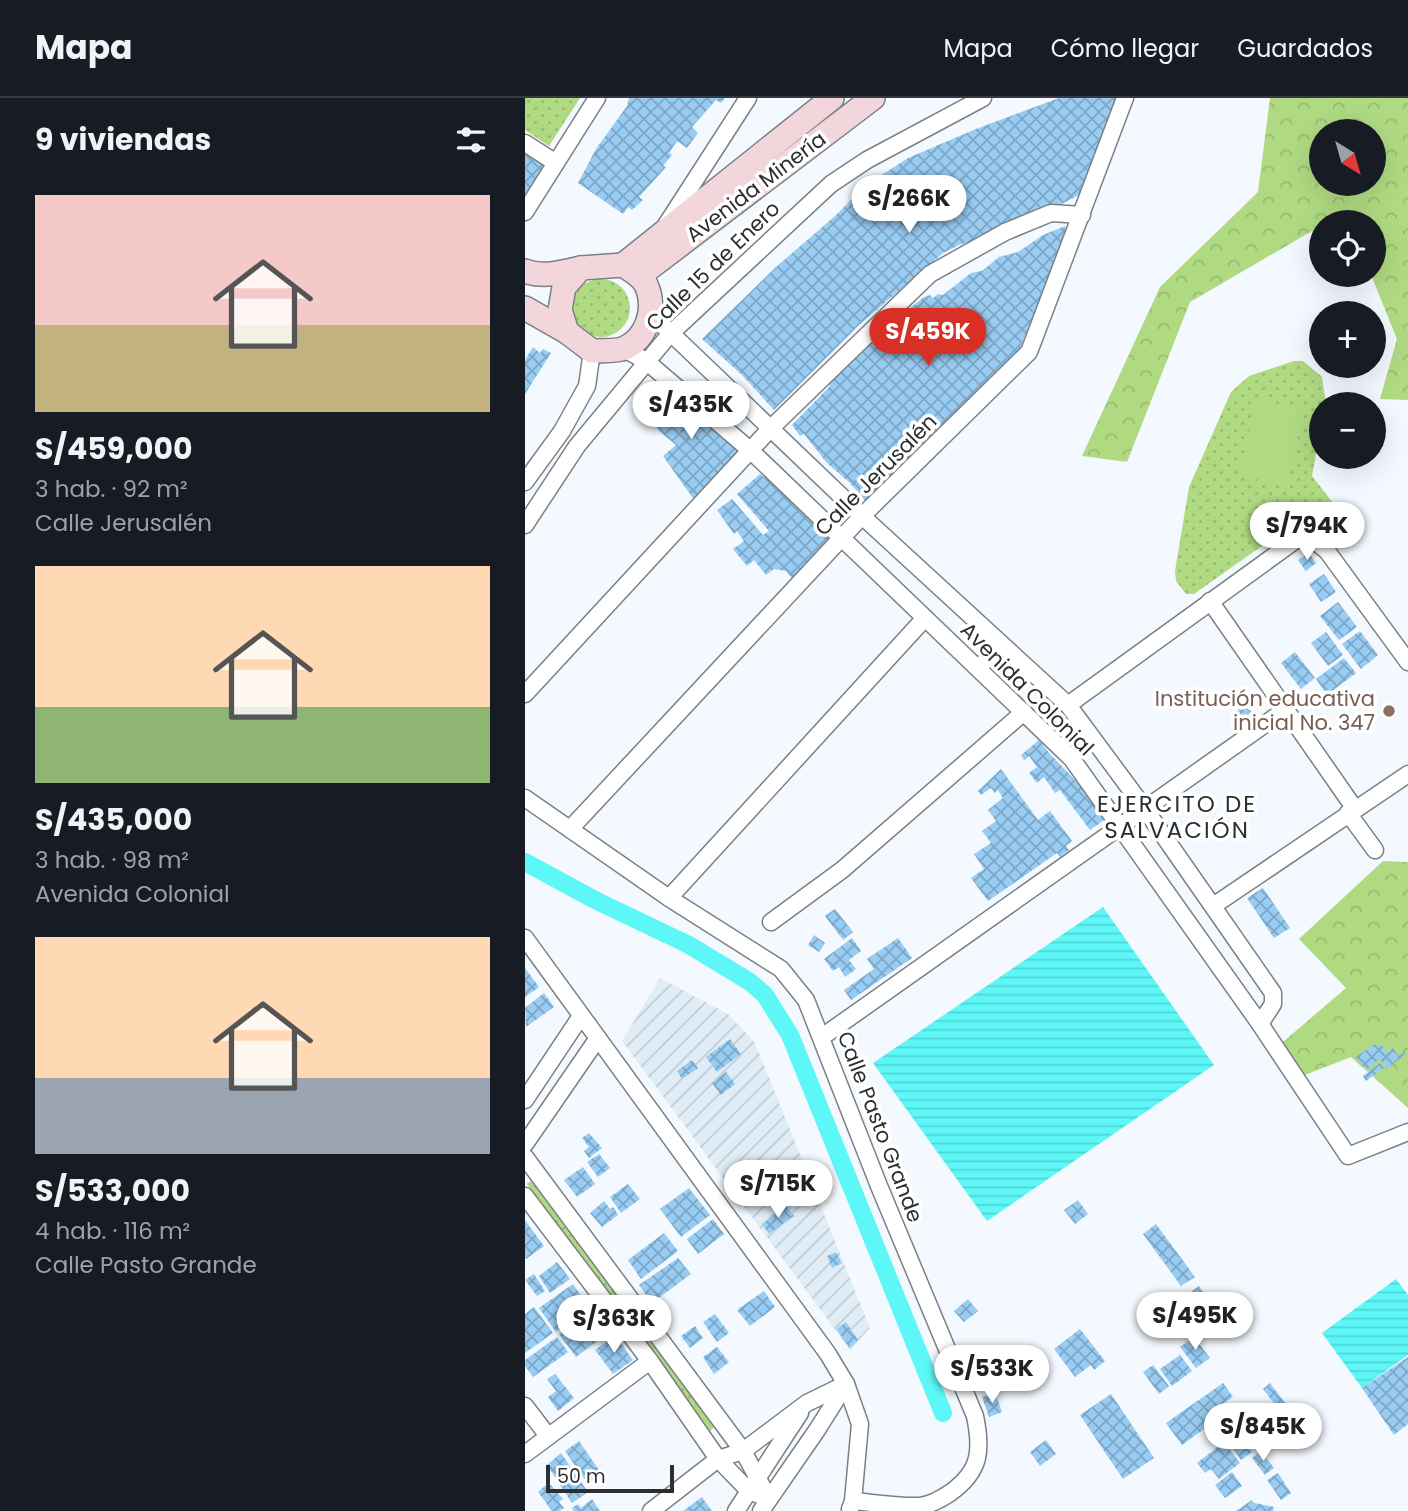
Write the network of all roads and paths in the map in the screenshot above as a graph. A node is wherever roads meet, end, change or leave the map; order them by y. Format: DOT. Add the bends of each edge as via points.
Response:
graph roads {
  1 [pos="597,98"];
  2 [pos="748,98"];
  3 [pos="832,98"];
  4 [pos="873,98"];
  5 [pos="983,98"];
  6 [pos="1125,98"];
  7 [pos="525,144"];
  8 [pos="556,163"];
  9 [pos="525,212"];
  10 [pos="1082,215"];
  11 [pos="660,234"];
  12 [pos="582,268"];
  13 [pos="631,270"];
  14 [pos="525,271"];
  15 [pos="525,308"];
  16 [pos="651,314"];
  17 [pos="567,332"];
  18 [pos="670,334"];
  19 [pos="624,349"];
  20 [pos="592,351"];
  21 [pos="646,362"];
  22 [pos="770,429"];
  23 [pos="750,450"];
  24 [pos="526,480"];
  25 [pos="547,492"];
  26 [pos="862,516"];
  27 [pos="525,525"];
  28 [pos="842,538"];
  29 [pos="1210,601"];
  30 [pos="925,618"];
  31 [pos="1002,645"];
  32 [pos="1408,663"];
  33 [pos="978,668"];
  34 [pos="525,694"];
  35 [pos="1068,705"];
  36 [pos="1285,710"];
  37 [pos="1024,712"];
  38 [pos="1408,774"];
  39 [pos="525,798"];
  40 [pos="1145,809"];
  41 [pos="1351,811"];
  42 [pos="1121,826"];
  43 [pos="570,829"];
  44 [pos="1375,850"];
  45 [pos="669,898"];
  46 [pos="1213,906"];
  47 [pos="771,922"];
  48 [pos="525,938"];
  49 [pos="581,1016"];
  50 [pos="1260,1024"];
  51 [pos="822,1037"];
  52 [pos="598,1038"];
  53 [pos="525,1100"];
  54 [pos="1408,1132"];
  55 [pos="525,1144"];
  56 [pos="525,1157"];
  57 [pos="525,1196"];
  58 [pos="650,1361"];
  59 [pos="846,1384"];
  60 [pos="807,1403"];
  61 [pos="525,1406"];
  62 [pos="548,1436"];
  63 [pos="743,1451"];
  64 [pos="525,1454"];
  65 [pos="719,1459"];
  66 [pos="754,1484"];
  67 [pos="765,1505"];
  68 [pos="851,1506"];
  69 [pos="650,1511"];
  70 [pos="736,1511"];
  1 -- 8 [label="street"];
  2 -- 11 [label="street"];
  3 -- 11 [label="main road, Avenida Minería"];
  4 -- 13 [label="main road, Avenida Minería"];
  5 -- 18 [label="street, Calle 15 de Enero" via="831,184"];
  6 -- 10 [label="street, Calle Jerusalén"];
  7 -- 8 [label="street"];
  8 -- 9 [label="street"];
  10 -- 22 [label="street" via="1051,213 1005,232 930,274"];
  10 -- 26 [label="street, Calle Jerusalén" via="1029,352"];
  11 -- 13 [label="main road, Avenida Minería"];
  12 -- 13 [label="main road"];
  12 -- 14 [label="main road" via="559,273"];
  12 -- 17 [label="main road" via="564,287 560,310"];
  13 -- 16 [label="main road" via="647,287"];
  15 -- 17 [label="main road"];
  16 -- 18 [label="street, Avenida Colonial"];
  16 -- 19 [label="main road" via="642,335"];
  17 -- 20 [label="main road"];
  18 -- 21 [label="street, Calle 15 de Enero"];
  18 -- 22 [label="street, Avenida Colonial"];
  19 -- 20 [label="main road"];
  19 -- 21 [label="street, Avenida Colonial"];
  20 -- 24 [label="street" via="587,386 562,431"];
  21 -- 23 [label="street, Avenida Colonial"];
  21 -- 25 [label="street, Calle 15 de Enero" via="577,446"];
  22 -- 23 [label="street"];
  22 -- 26 [label="street, Avenida Colonial"];
  23 -- 28 [label="street, Avenida Colonial"];
  23 -- 34 [label="street"];
  24 -- 25 [label="street"];
  25 -- 27 [label="street, Calle 15 de Enero"];
  26 -- 28 [label="street, Calle Jerusalén"];
  26 -- 31 [label="street, Avenida Colonial"];
  28 -- 30 [label="street, Avenida Colonial"];
  28 -- 43 [label="street, Calle Jerusalén"];
  29 -- 32 [label="street" via="1300,537 1309,539 1327,551"];
  29 -- 35 [label="street"];
  29 -- 36 [label="street"];
  30 -- 33 [label="street, Avenida Colonial"];
  30 -- 45 [label="street"];
  31 -- 33 [label="street"];
  31 -- 35 [label="street, Avenida Colonial"];
  33 -- 37 [label="street, Avenida Colonial"];
  35 -- 40 [label="street, Avenida Colonial"];
  36 -- 40 [label="street"];
  36 -- 41 [label="street"];
  37 -- 42 [label="street, Avenida Colonial" via="1072,759"];
  37 -- 47 [label="street" via="852,861"];
  38 -- 41 [label="street"];
  39 -- 43 [label="street, Calle Pasto Grande"];
  40 -- 42 [label="street"];
  40 -- 46 [label="street, Avenida Colonial"];
  41 -- 44 [label="street"];
  41 -- 46 [label="street"];
  42 -- 50 [label="street, Avenida Colonial"];
  42 -- 51 [label="street"];
  43 -- 45 [label="street, Calle Pasto Grande"];
  45 -- 51 [label="street, Calle Pasto Grande" via="781,970 806,1000"];
  46 -- 50 [label="street, Avenida Colonial" via="1273,993 1273,1004"];
  48 -- 49 [label="street"];
  49 -- 52 [label="street"];
  49 -- 53 [label="street"];
  50 -- 54 [label="street" via="1348,1156"];
  51 -- 68 [label="street, Calle Pasto Grande" via="975,1416 979,1436 973,1469 964,1483 944,1497 922,1506"];
  52 -- 55 [label="street"];
  52 -- 59 [label="street"];
  56 -- 63 [label="street"];
  57 -- 58 [label="street"];
  58 -- 62 [label="street"];
  58 -- 65 [label="street"];
  59 -- 60 [label="street"];
  59 -- 67 [label="street"];
  59 -- 68 [label="street" via="860,1424"];
  60 -- 63 [label="street"];
  60 -- 66 [label="street"];
  61 -- 62 [label="street"];
  62 -- 64 [label="street"];
  63 -- 65 [label="street"];
  63 -- 66 [label="street"];
  65 -- 66 [label="street"];
  65 -- 69 [label="street"];
  66 -- 67 [label="street"];
  66 -- 70 [label="street"];
}
